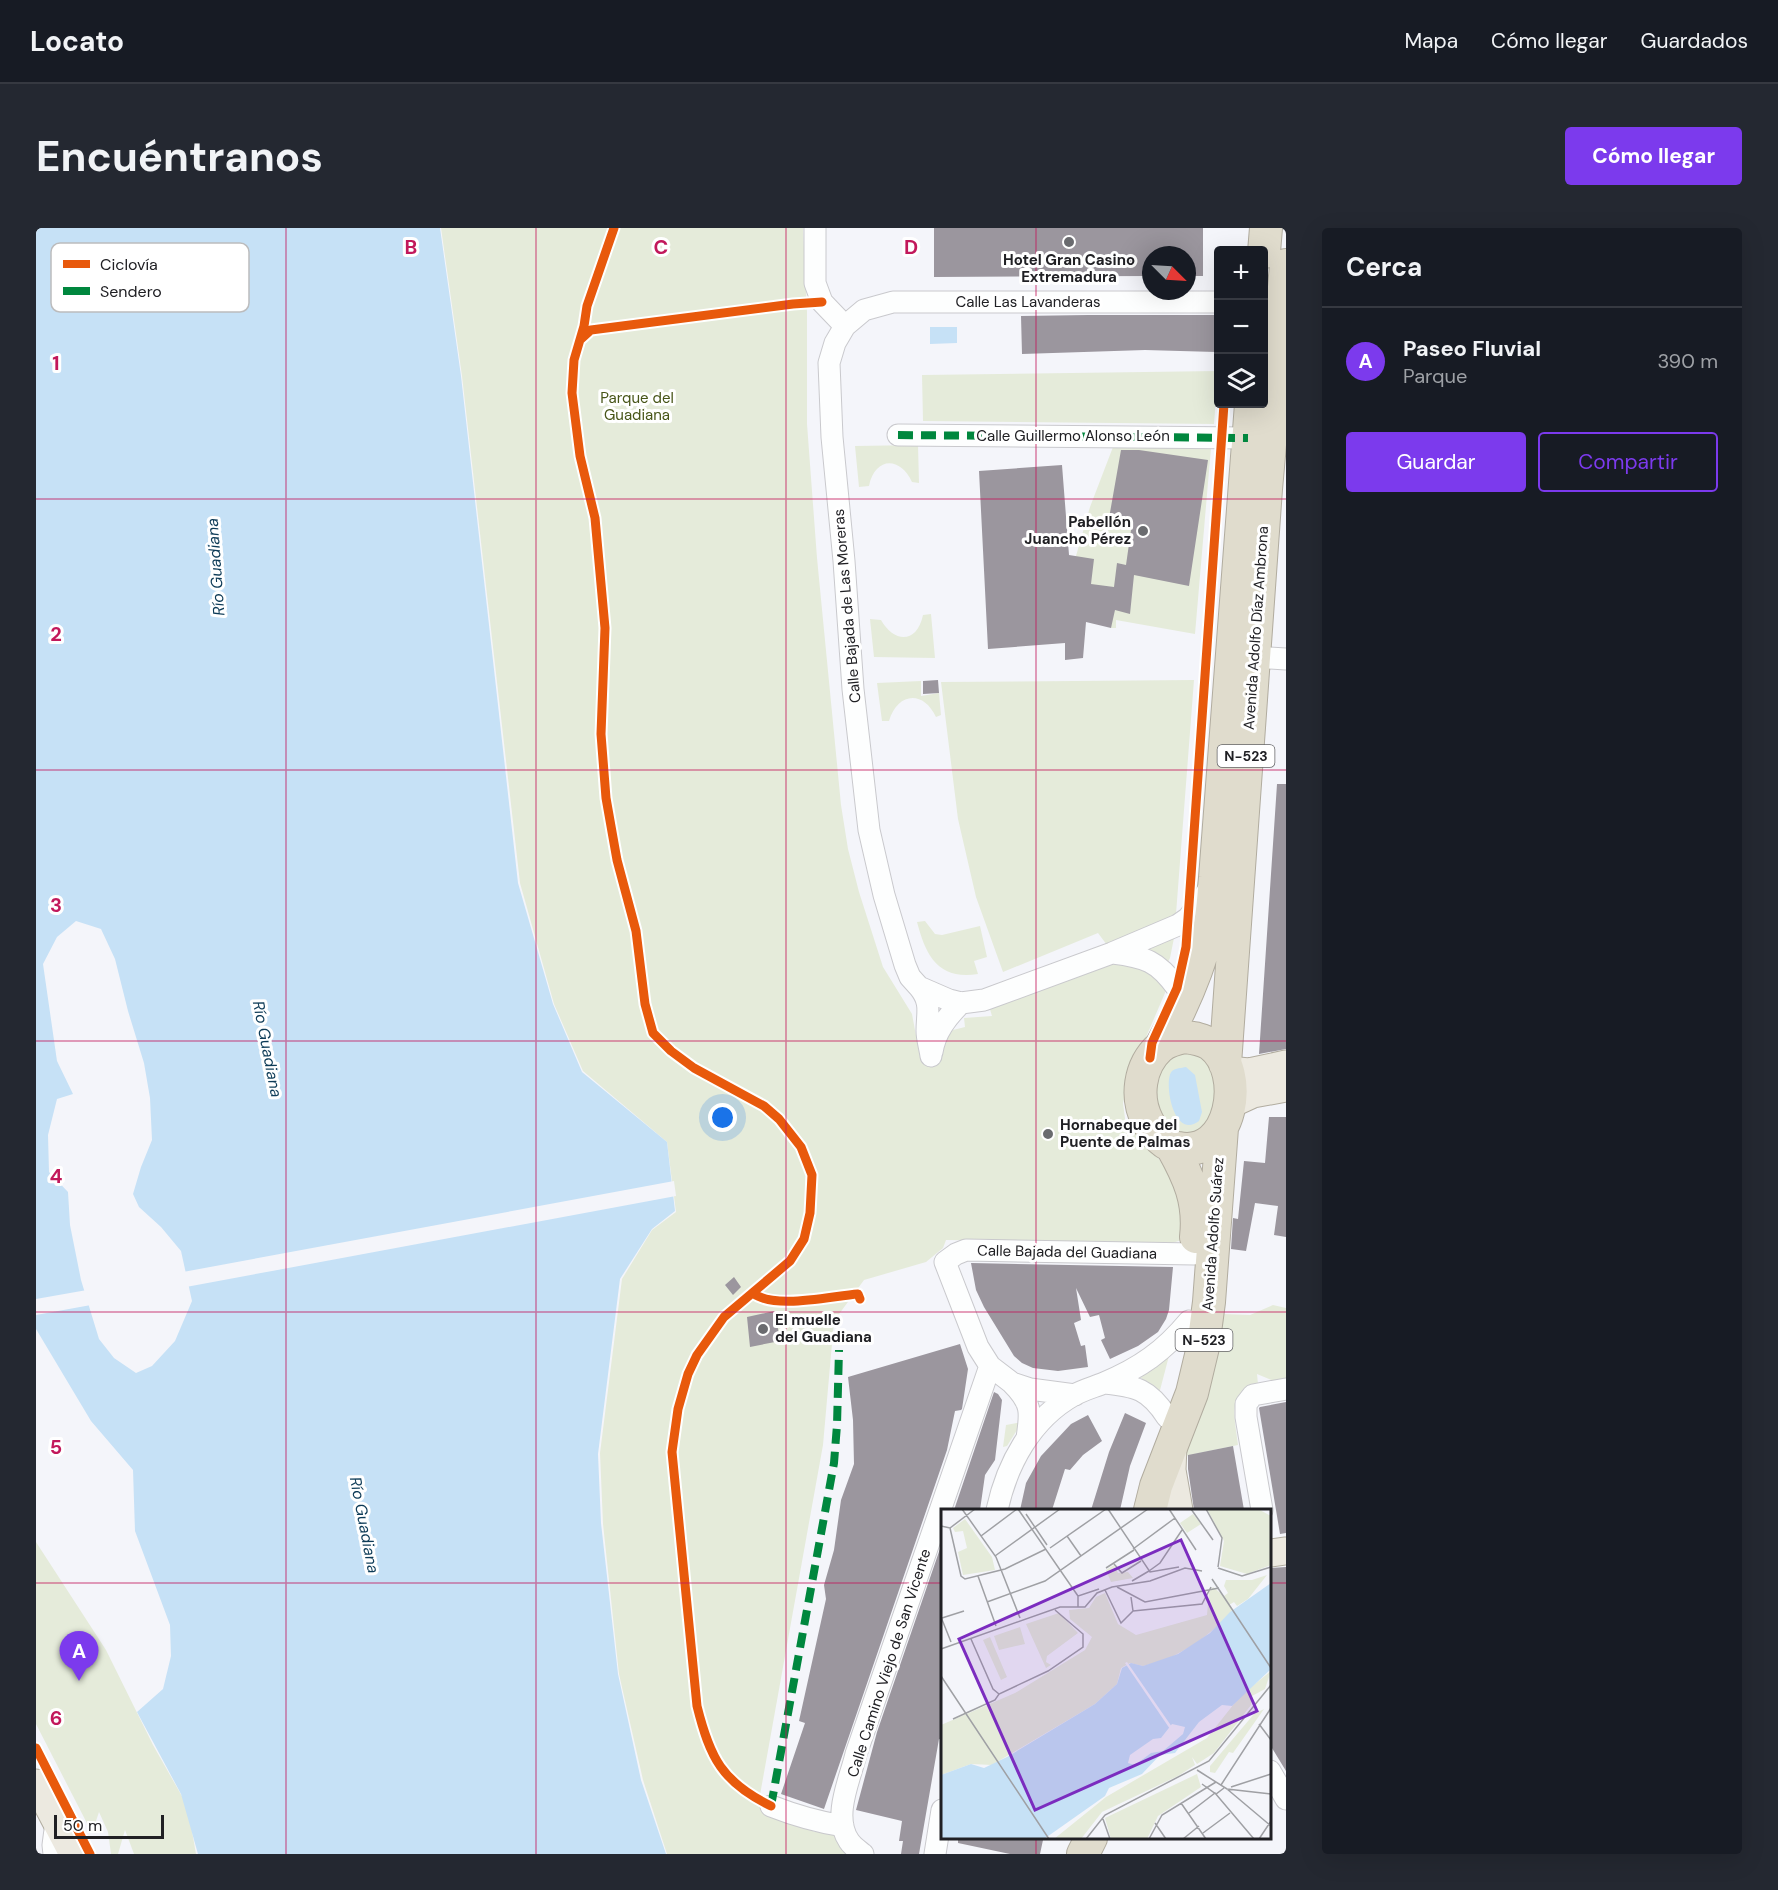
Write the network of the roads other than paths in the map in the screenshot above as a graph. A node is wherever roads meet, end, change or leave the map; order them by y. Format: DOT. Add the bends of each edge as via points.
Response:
graph roads {
  1 [pos="815,228"];
  2 [pos="1266,228"];
  3 [pos="1264,246"];
  4 [pos="1286,265"];
  5 [pos="1214,302"];
  6 [pos="844,326"];
  7 [pos="1251,408"];
  8 [pos="898,435"];
  9 [pos="1248,438"];
  10 [pos="1276,489"];
  11 [pos="1237,578"];
  12 [pos="1254,657"];
  13 [pos="1286,659"];
  14 [pos="1215,878"];
  15 [pos="1112,953"];
  16 [pos="919,987"];
  17 [pos="1177,988"];
  18 [pos="962,1003"];
  19 [pos="1161,1046"];
  20 [pos="1286,1064"];
  21 [pos="1227,1067"];
  22 [pos="1286,1088"];
  23 [pos="1225,1117"];
  24 [pos="1172,1147"];
  25 [pos="1194,1254"];
  26 [pos="1189,1321"];
  27 [pos="990,1366"];
  28 [pos="1012,1383"];
  29 [pos="1104,1383"];
  30 [pos="1286,1389"];
  31 [pos="1075,1395"];
  32 [pos="1170,1431"];
  33 [pos="1027,1438"];
  34 [pos="997,1509"];
  35 [pos="1132,1509"];
  36 [pos="1150,1509"];
  37 [pos="1179,1509"];
  38 [pos="1262,1509"];
  39 [pos="1286,1551"];
  40 [pos="1271,1553"];
  41 [pos="1271,1774"];
  42 [pos="36,1784"];
  43 [pos="1286,1799"];
  44 [pos="771,1806"];
  45 [pos="941,1817"];
  46 [pos="843,1826"];
  47 [pos="1090,1839"];
  48 [pos="1110,1839"];
  49 [pos="55,1840"];
  50 [pos="936,1852"];
  51 [pos="863,1854"];
  52 [pos="1083,1854"];
  53 [pos="1103,1854"];
  1 -- 6 [label="street" via="815,283 822,302"];
  2 -- 3 [label="highway"];
  4 -- 10 [label="highway, Avenida Adolfo Díaz Ambrona / N-523"];
  5 -- 6 [label="street, Calle Las Lavanderas" via="893,302 864,310"];
  6 -- 16 [label="street, Calle Bajada de Las Moreras" via="829,363 853,689 869,830 905,965"];
  7 -- 9 [label="highway, Avenida Adolfo Díaz Ambrona / N-523"];
  8 -- 9 [label="street, Calle Guillermo Alonso León"];
  9 -- 11 [label="highway, Avenida Adolfo Díaz Ambrona / N-523"];
  10 -- 11 [label="highway" via="1257,492 1251,502 1245,561"];
  10 -- 12 [label="highway, Avenida Adolfo Díaz Ambrona / N-523"];
  11 -- 14 [label="highway, Avenida Adolfo Díaz Ambrona / N-523"];
  12 -- 13 [label="street"];
  12 -- 21 [label="highway, Avenida Adolfo Díaz Ambrona / N-523"];
  14 -- 15 [label="street" via="1188,918"];
  14 -- 19 [label="highway, Avenida Adolfo Díaz Ambrona / N-523" via="1209,931 1202,954"];
  15 -- 17 [label="street" via="1157,965"];
  15 -- 18 [label="street" via="984,1000"];
  16 -- 18 [label="street"];
  16 -- 18 [label="street, Calle Bajada de Las Moreras" via="929,1006 927,1033 931,1056 934,1039"];
  19 -- 21 [label="highway" via="1185,1037 1200,1039 1211,1044"];
  19 -- 24 [label="highway, N-523" via="1143,1073 1140,1104 1148,1124"];
  20 -- 21 [label="main road" via="1249,1072"];
  21 -- 23 [label="highway, N-523" via="1230,1081"];
  22 -- 23 [label="main road" via="1253,1094"];
  23 -- 24 [label="highway" via="1215,1138 1206,1144 1194,1149"];
  23 -- 32 [label="highway, Avenida Adolfo Suárez / N-523" via="1203,1347 1192,1393"];
  24 -- 25 [label="highway, Avenida Adolfo Suárez / N-523" via="1195,1197"];
  25 -- 26 [label="highway, Avenida Adolfo Suárez / N-523"];
  25 -- 27 [label="street, Calle Bajada del Guadiana" via="966,1250 956,1254 945,1262 978,1347"];
  26 -- 29 [label="street" via="1158,1354"];
  26 -- 32 [label="highway, Avenida Adolfo Suárez / N-523"];
  27 -- 28 [label="street"];
  27 -- 46 [label="street, Calle Camino Viejo de San Vicente" via="856,1754 842,1810"];
  28 -- 31 [label="street"];
  28 -- 33 [label="street" via="1028,1402"];
  29 -- 31 [label="street"];
  29 -- 32 [label="street" via="1140,1389 1150,1395"];
  30 -- 38 [label="street" via="1253,1395 1246,1404"];
  31 -- 33 [label="street" via="1047,1415"];
  32 -- 35 [label="highway, Avenida Adolfo Suárez / N-523" via="1140,1478"];
  32 -- 36 [label="highway, Avenida Adolfo Suárez / N-523"];
  32 -- 37 [label="main road"];
  33 -- 34 [label="street" via="1004,1481"];
  39 -- 40 [label="main road"];
  41 -- 43 [label="street"];
  42 -- 49 [label="main road"];
  44 -- 46 [label="street"];
  45 -- 50 [label="street"];
  46 -- 51 [label="street" via="849,1842"];
  47 -- 52 [label="highway"];
  48 -- 53 [label="highway"];
}
